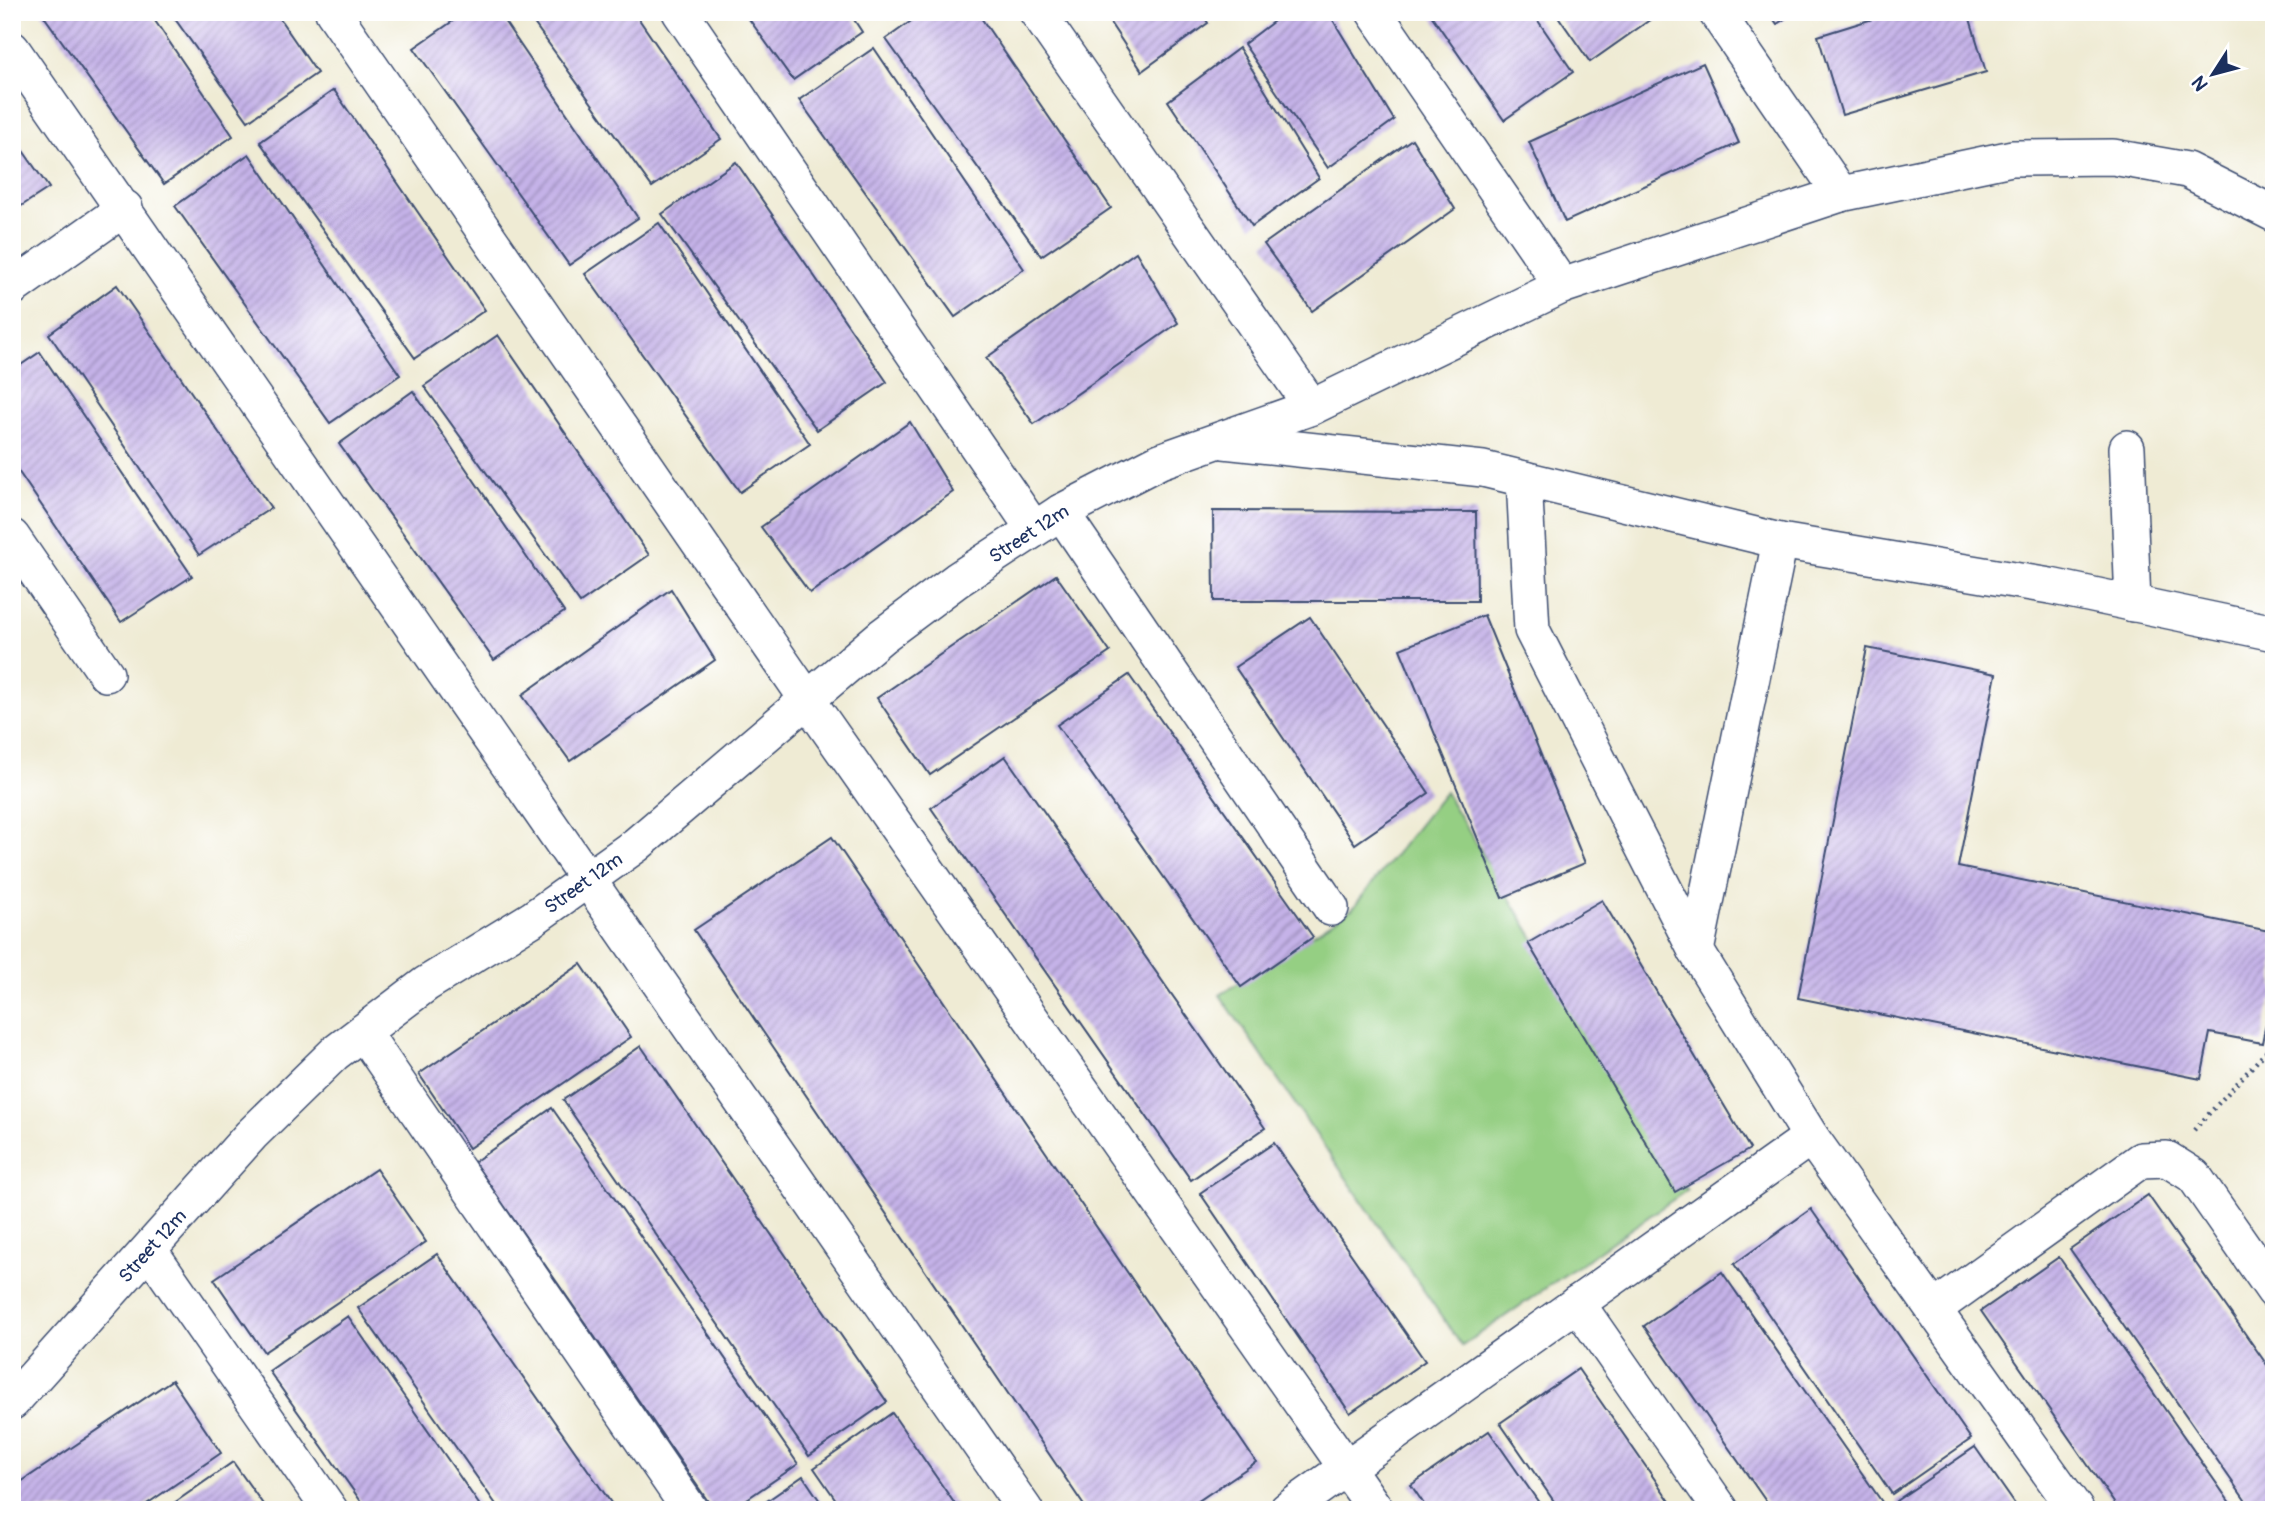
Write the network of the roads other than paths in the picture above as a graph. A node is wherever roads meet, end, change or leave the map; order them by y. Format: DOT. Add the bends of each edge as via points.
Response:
graph roads {
  1 [pos="333,12"];
  2 [pos="680,12"];
  3 [pos="1037,12"];
  4 [pos="1374,12"];
  5 [pos="1716,12"];
  6 [pos="12,49"];
  7 [pos="1841,194"];
  8 [pos="125,208"];
  9 [pos="2274,214"];
  10 [pos="1562,286"];
  11 [pos="12,288"];
  12 [pos="1312,407"];
  13 [pos="1217,440"];
  14 [pos="2127,448"];
  15 [pos="1524,479"];
  16 [pos="1047,519"];
  17 [pos="12,537"];
  18 [pos="1780,541"];
  19 [pos="2133,604"];
  20 [pos="2274,633"];
  21 [pos="106,674"];
  22 [pos="807,699"];
  23 [pos="586,880"];
  24 [pos="1331,908"];
  25 [pos="1696,951"];
  26 [pos="363,1032"];
  27 [pos="1811,1137"];
  28 [pos="150,1251"];
  29 [pos="2274,1291"];
  30 [pos="1577,1303"];
  31 [pos="1935,1308"];
  32 [pos="12,1402"];
  33 [pos="1346,1468"];
  34 [pos="330,1510"];
  35 [pos="690,1510"];
  36 [pos="1025,1510"];
  37 [pos="1287,1510"];
  38 [pos="1376,1510"];
  39 [pos="1721,1510"];
  40 [pos="2076,1510"];
  1 -- 22 [label="street"];
  2 -- 16 [label="street"];
  3 -- 12 [label="street"];
  4 -- 10 [label="street"];
  5 -- 7 [label="street"];
  6 -- 8 [label="street"];
  7 -- 9 [label="street, Street 12m" via="2012,158 2113,157 2187,170"];
  7 -- 10 [label="street, Street 12m"];
  8 -- 11 [label="street"];
  8 -- 23 [label="street"];
  10 -- 12 [label="street, Street 12m"];
  12 -- 13 [label="street, Street 12m"];
  13 -- 15 [label="street" via="1483,469"];
  13 -- 16 [label="street, Street 12m" via="1160,461"];
  14 -- 19 [label="street"];
  15 -- 18 [label="street"];
  15 -- 25 [label="street" via="1532,630"];
  16 -- 22 [label="street, Street 12m" via="882,636"];
  16 -- 24 [label="street"];
  17 -- 21 [label="street"];
  18 -- 19 [label="street"];
  18 -- 25 [label="street"];
  19 -- 20 [label="street"];
  22 -- 23 [label="street, Street 12m" via="636,845"];
  22 -- 33 [label="street"];
  23 -- 26 [label="street, Street 12m" via="426,984"];
  23 -- 36 [label="street"];
  25 -- 27 [label="street"];
  26 -- 28 [label="street, Street 12m" via="251,1135"];
  26 -- 35 [label="street"];
  27 -- 30 [label="street"];
  27 -- 31 [label="street"];
  28 -- 32 [label="street, Street 12m"];
  28 -- 34 [label="street"];
  29 -- 31 [label="street" via="2194,1176 2167,1159 2141,1160"];
  30 -- 33 [label="street"];
  30 -- 39 [label="street"];
  31 -- 40 [label="street"];
  33 -- 37 [label="street"];
  33 -- 38 [label="street"];
}
